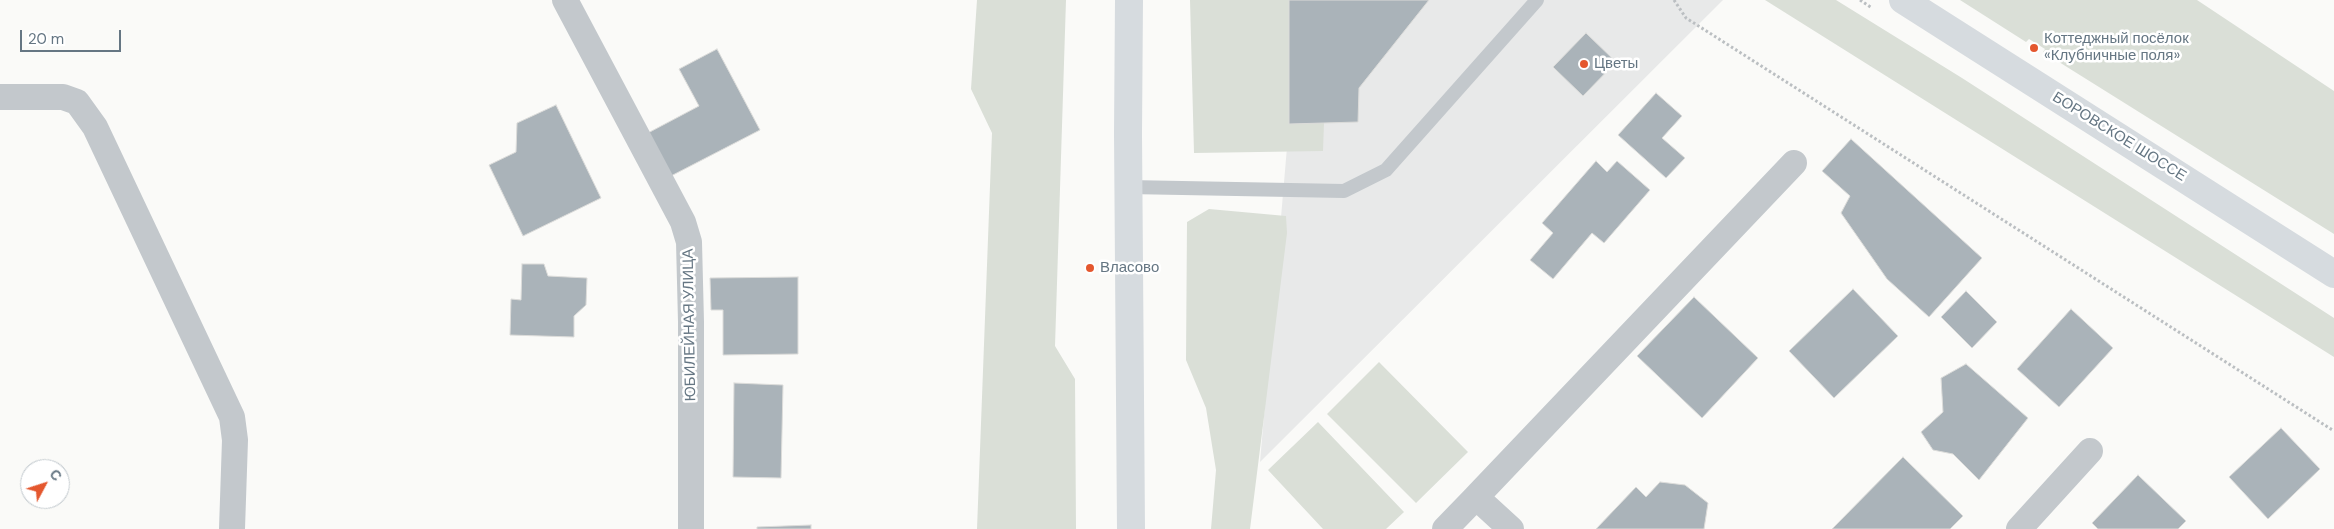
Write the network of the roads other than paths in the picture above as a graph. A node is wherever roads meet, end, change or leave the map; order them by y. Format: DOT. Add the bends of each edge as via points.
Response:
graph roads {
  1 [pos="565,0"];
  2 [pos="1130,0"];
  3 [pos="1537,0"];
  4 [pos="1904,0"];
  5 [pos="0,97"];
  6 [pos="1794,164"];
  7 [pos="1128,187"];
  8 [pos="2334,274"];
  9 [pos="2090,451"];
  10 [pos="1476,497"];
  11 [pos="232,529"];
  12 [pos="691,529"];
  13 [pos="1130,529"];
  14 [pos="1445,529"];
  15 [pos="1511,529"];
  16 [pos="2019,529"];
  1 -- 12 [label="street, ЮБИЛЕЙНАЯ УЛИЦА" via="683,222 689,242"];
  2 -- 7 [label="main road"];
  3 -- 7 [label="lane" via="1386,170 1344,191"];
  4 -- 8 [label="main road, БОРОВСКОЕ ШОССЕ"];
  5 -- 11 [label="street" via="63,97 77,102 95,127 232,417 235,440"];
  6 -- 10 [label="street"];
  7 -- 13 [label="main road"];
  9 -- 16 [label="street"];
  10 -- 14 [label="street"];
  10 -- 15 [label="street"];
}
